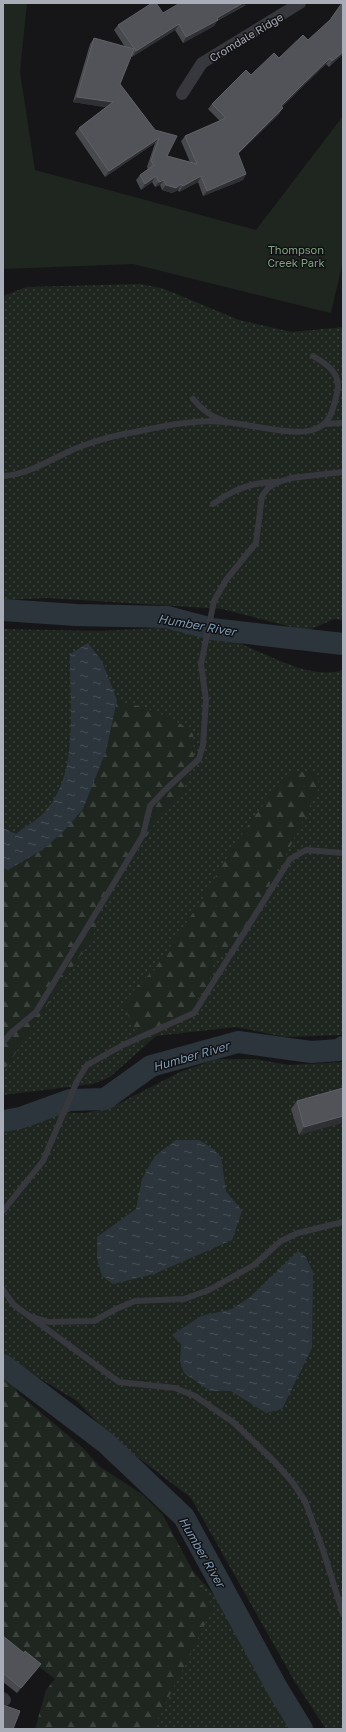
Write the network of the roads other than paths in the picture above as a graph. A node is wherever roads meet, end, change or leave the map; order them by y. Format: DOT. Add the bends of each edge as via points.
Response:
graph roads {
  1 [pos="300,3"];
  2 [pos="182,94"];
  3 [pos="313,356"];
  4 [pos="193,399"];
  5 [pos="233,423"];
  6 [pos="343,423"];
  7 [pos="324,424"];
  8 [pos="343,472"];
  9 [pos="3,476"];
  10 [pos="281,482"];
  11 [pos="213,504"];
  12 [pos="343,852"];
  13 [pos="3,1042"];
  14 [pos="3,1211"];
  15 [pos="343,1222"];
  16 [pos="3,1290"];
  17 [pos="3,1299"];
  18 [pos="16,1307"];
  19 [pos="29,1316"];
  20 [pos="343,1614"];
  1 -- 2 [label="street, Cromdale Ridge" via="202,63"];
  3 -- 7 [label="lane" via="326,363 336,375 339,386 333,414"];
  4 -- 5 [label="lane" via="215,418"];
  5 -- 7 [label="lane" via="296,432 313,430"];
  5 -- 9 [label="lane" via="186,423 132,432 82,446 35,468"];
  6 -- 7 [label="lane"];
  8 -- 10 [label="lane" via="291,478"];
  10 -- 11 [label="lane" via="264,481 226,494"];
  10 -- 13 [label="lane" via="268,488 262,496 256,543 226,580 214,601 201,664 206,700 203,745 199,759 150,806 143,835 36,1012"];
  12 -- 14 [label="lane" via="306,850 290,859 194,1013 123,1045 87,1065 77,1080 43,1161"];
  15 -- 19 [label="lane" via="298,1233 281,1241 254,1265 209,1290 184,1299 135,1301 116,1308 94,1322 49,1322"];
  16 -- 18 [label="lane"];
  17 -- 18 [label="lane"];
  18 -- 19 [label="lane"];
  19 -- 20 [label="lane" via="119,1382 175,1388 195,1396 233,1422 264,1451 293,1483 305,1501"];
}
